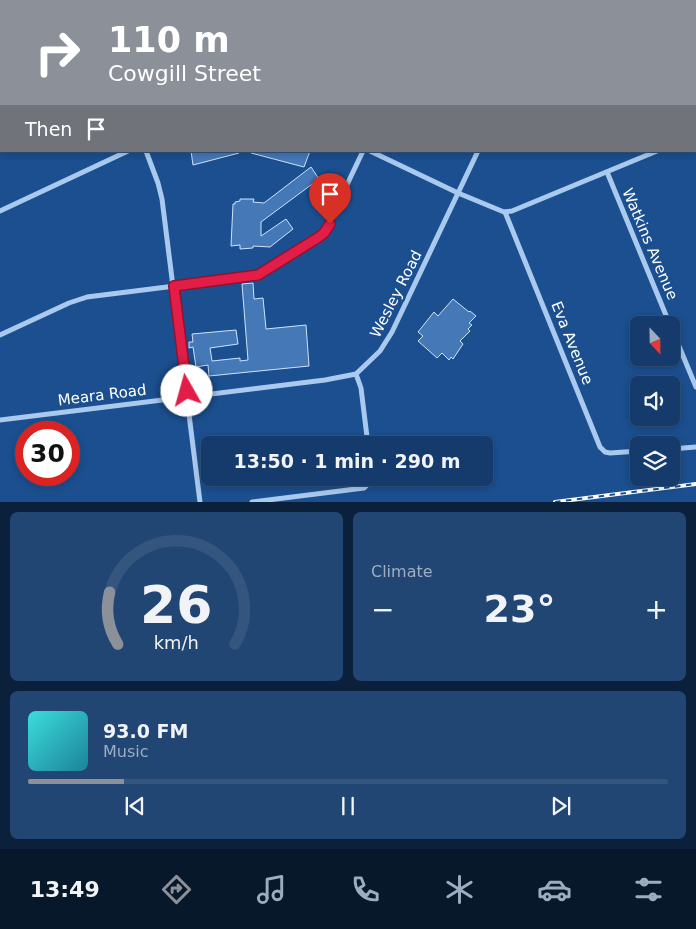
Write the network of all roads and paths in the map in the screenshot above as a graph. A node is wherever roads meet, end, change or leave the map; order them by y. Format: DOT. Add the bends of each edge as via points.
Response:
graph roads {
  1 [pos="126,152"];
  2 [pos="146,152"];
  3 [pos="363,152"];
  4 [pos="372,152"];
  5 [pos="478,152"];
  6 [pos="655,152"];
  7 [pos="607,172"];
  8 [pos="458,193"];
  9 [pos="0,211"];
  10 [pos="506,212"];
  11 [pos="174,286"];
  12 [pos="667,316"];
  13 [pos="0,335"];
  14 [pos="680,348"];
  15 [pos="356,374"];
  16 [pos="696,386"];
  17 [pos="188,397"];
  18 [pos="0,420"];
  19 [pos="367,436"];
  20 [pos="696,447"];
  21 [pos="680,448"];
  22 [pos="630,452"];
  23 [pos="367,486"];
  24 [pos="200,502"];
  25 [pos="252,502"];
  1 -- 9 [label="street"];
  2 -- 11 [label="street" via="161,193"];
  3 -- 11 [label="street" via="328,227 319,237 258,275"];
  4 -- 8 [label="street"];
  5 -- 8 [label="street, Wesley Road"];
  6 -- 7 [label="street"];
  7 -- 10 [label="street"];
  7 -- 12 [label="street, Watkins Avenue"];
  8 -- 10 [label="street"];
  8 -- 15 [label="street, Wesley Road" via="392,332 380,351"];
  10 -- 22 [label="street, Eva Avenue" via="600,447 610,453"];
  11 -- 13 [label="street" via="81,298"];
  11 -- 17 [label="street"];
  14 -- 16 [label="street, Watkins Avenue"];
  15 -- 17 [label="street, Meara Road"];
  15 -- 19 [label="street" via="361,388"];
  17 -- 18 [label="street, Meara Road"];
  17 -- 24 [label="street"];
  20 -- 21 [label="street"];
  23 -- 25 [label="street"];
}
